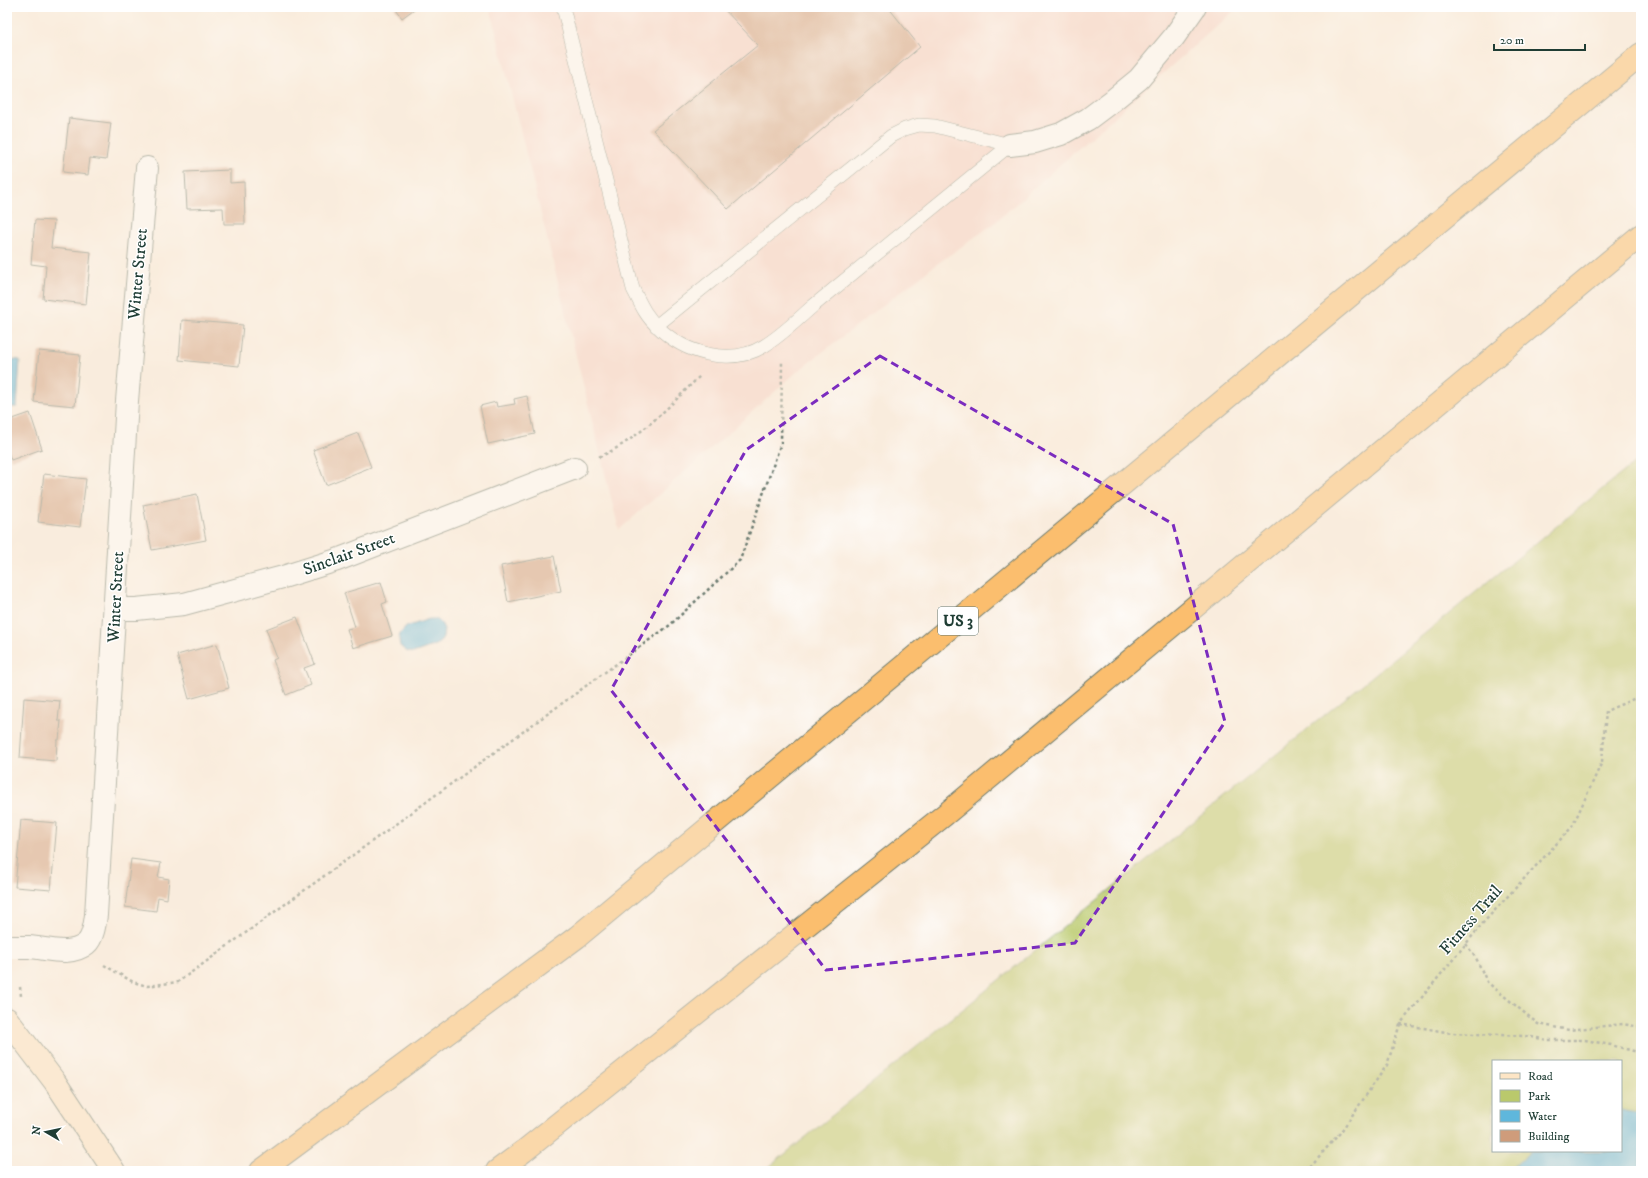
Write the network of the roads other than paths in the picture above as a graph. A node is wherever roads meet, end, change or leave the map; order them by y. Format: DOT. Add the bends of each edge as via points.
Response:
graph roads {
  1 [pos="563,7"];
  2 [pos="1195,7"];
  3 [pos="1641,54"];
  4 [pos="1010,145"];
  5 [pos="147,168"];
  6 [pos="1641,235"];
  7 [pos="656,326"];
  8 [pos="574,468"];
  9 [pos="116,609"];
  10 [pos="7,947"];
  11 [pos="7,1019"];
  12 [pos="114,1171"];
  13 [pos="261,1171"];
  14 [pos="496,1171"];
  1 -- 7 [label="lane" via="633,289 643,310"];
  2 -- 4 [label="street" via="1139,79 1112,102 1061,134 1035,142"];
  3 -- 13 [label="highway, US 3" via="577,937"];
  4 -- 7 [label="lane" via="935,126 919,125 891,136"];
  4 -- 7 [label="lane" via="763,347 744,355 720,357 686,347 672,340"];
  5 -- 9 [label="street, Winter Street" via="127,401"];
  6 -- 14 [label="highway" via="947,813"];
  8 -- 9 [label="street, Sinclair Street" via="337,560 283,577 184,604 136,610"];
  9 -- 10 [label="street, Winter Street" via="94,929 87,943 76,949 62,951"];
  11 -- 12 [label="street" via="56,1082"];
}
